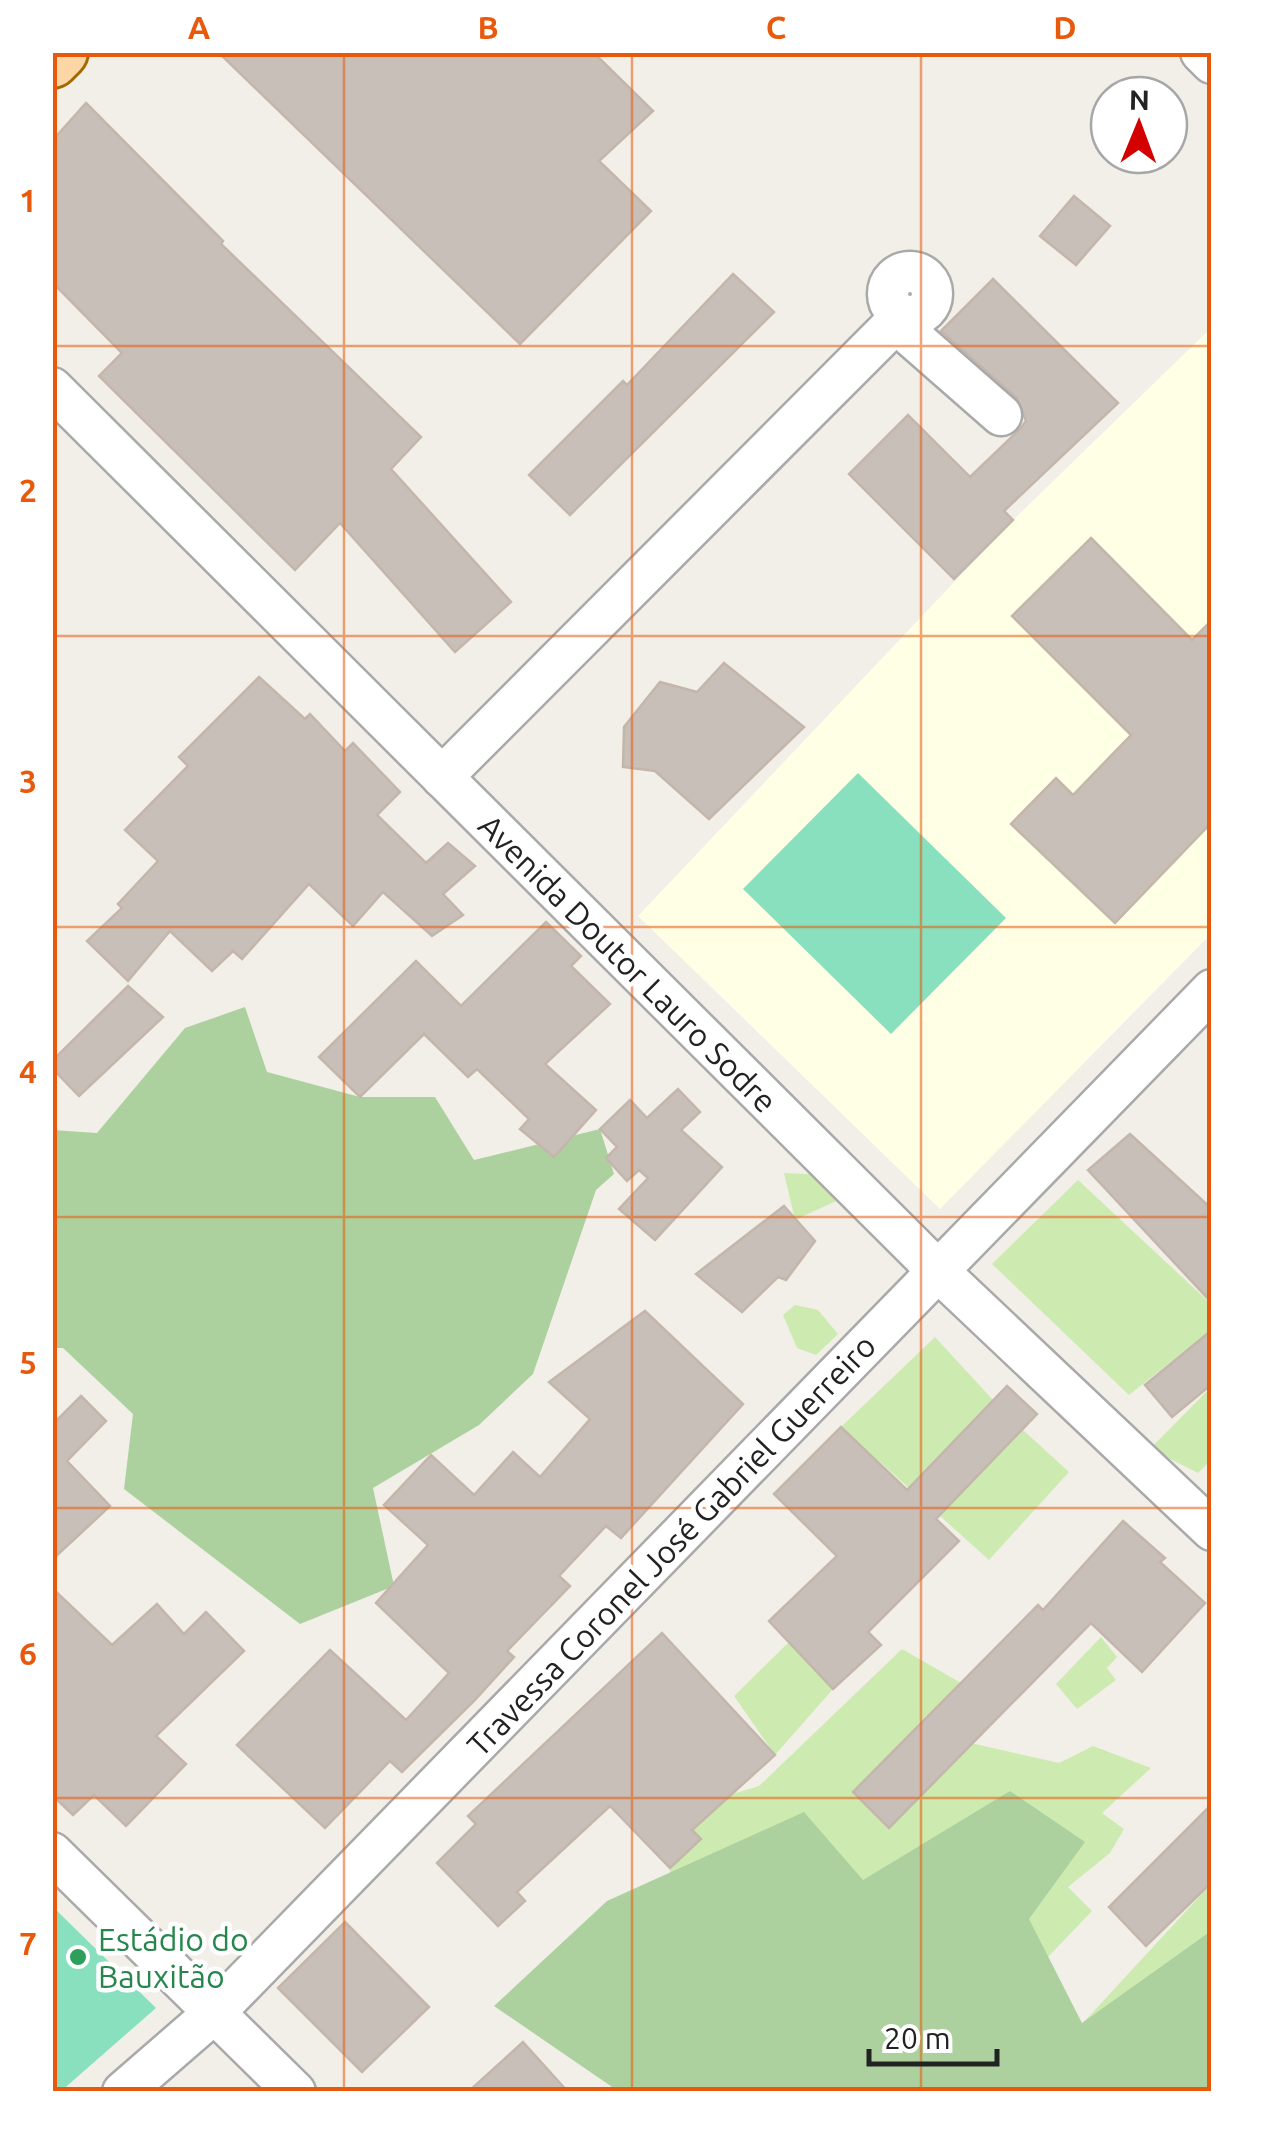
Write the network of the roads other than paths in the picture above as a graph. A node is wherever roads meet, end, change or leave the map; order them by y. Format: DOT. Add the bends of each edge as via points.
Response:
graph roads {
  1 [pos="61,52"];
  2 [pos="1201,52"];
  3 [pos="52,61"];
  4 [pos="1212,63"];
  5 [pos="52,388"];
  6 [pos="1001,415"];
  7 [pos="442,777"];
  8 [pos="1212,990"];
  9 [pos="938,1271"];
  10 [pos="1212,1530"];
  11 [pos="52,1853"];
  12 [pos="214,2013"];
  13 [pos="123,2092"];
  14 [pos="295,2092"];
  1 -- 3 [label="main road"];
  2 -- 4 [label="street"];
  5 -- 7 [label="street, Avenida Doutor Lauro Sodre"];
  6 -- 7 [label="street" via="899,319"];
  7 -- 9 [label="street, Avenida Doutor Lauro Sodre"];
  8 -- 9 [label="street, Travessa Coronel José Gabriel Guerreiro"];
  9 -- 10 [label="street, Avenida Doutor Lauro Sodre"];
  9 -- 12 [label="street, Travessa Coronel José Gabriel Guerreiro"];
  11 -- 12 [label="street"];
  12 -- 13 [label="street, Travessa Coronel José Gabriel Guerreiro"];
  12 -- 14 [label="street"];
}
